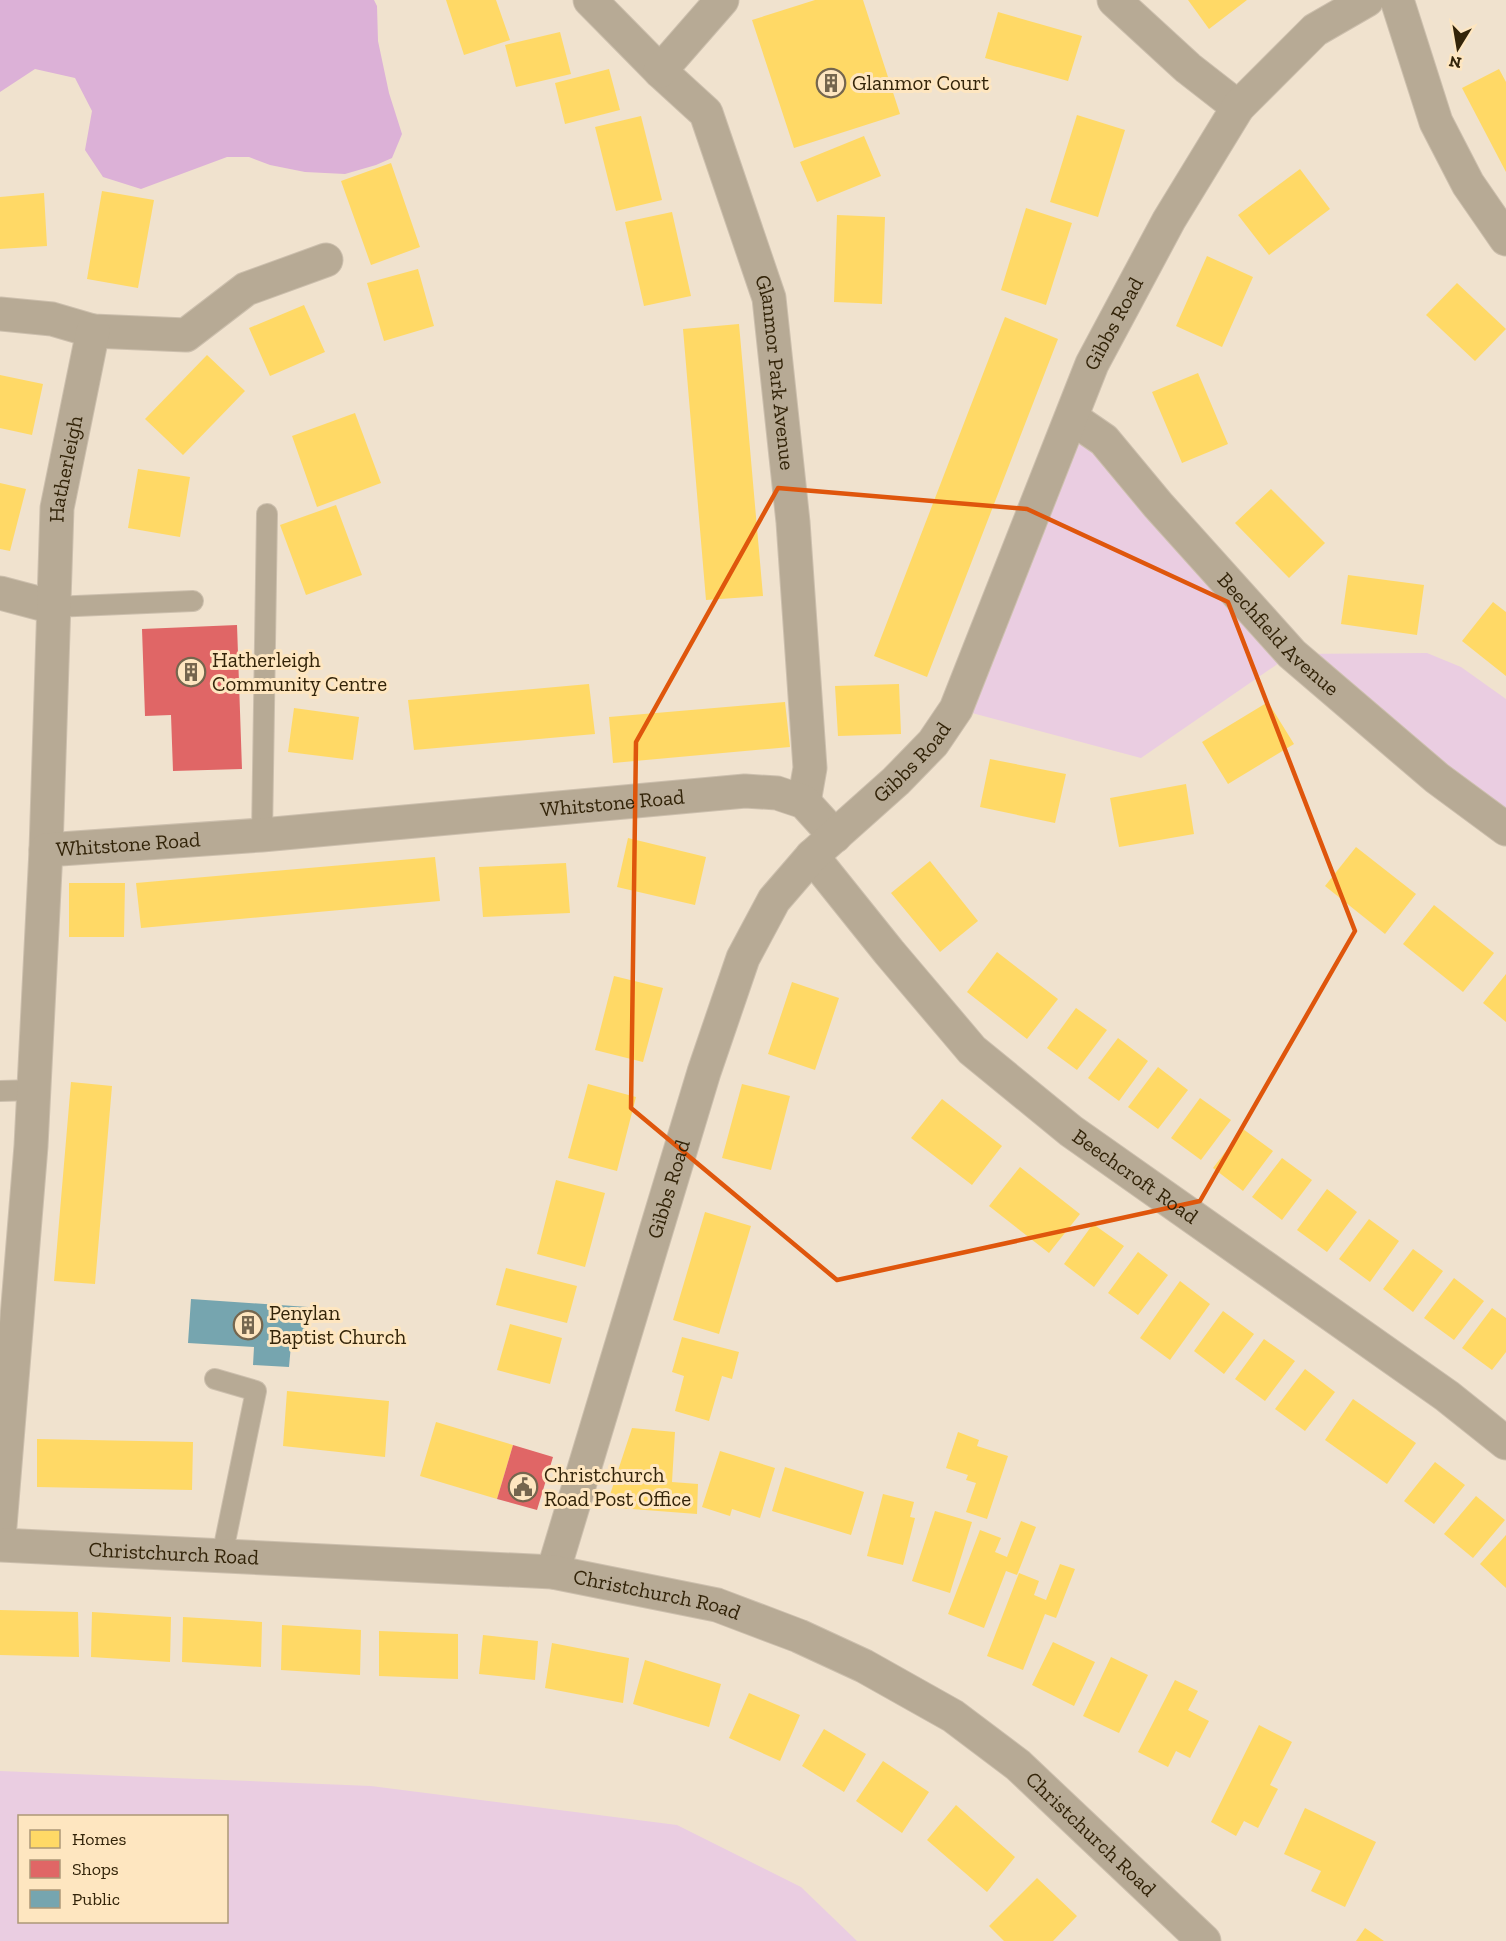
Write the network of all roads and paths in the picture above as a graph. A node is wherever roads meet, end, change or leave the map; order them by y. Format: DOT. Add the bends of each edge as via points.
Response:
graph roads {
  1 [pos="590,0"];
  2 [pos="722,0"];
  3 [pos="1114,0"];
  4 [pos="1367,0"];
  5 [pos="1397,0"];
  6 [pos="660,71"];
  7 [pos="1238,107"];
  8 [pos="1506,239"];
  9 [pos="326,260"];
  10 [pos="0,314"];
  11 [pos="93,331"];
  12 [pos="1072,418"];
  13 [pos="267,514"];
  14 [pos="0,593"];
  15 [pos="193,601"];
  16 [pos="53,607"];
  17 [pos="804,802"];
  18 [pos="1506,829"];
  19 [pos="262,835"];
  20 [pos="824,846"];
  21 [pos="46,850"];
  22 [pos="34,1090"];
  23 [pos="0,1091"];
  24 [pos="215,1379"];
  25 [pos="1506,1443"];
  26 [pos="0,1526"];
  27 [pos="0,1545"];
  28 [pos="222,1556"];
  29 [pos="553,1572"];
  30 [pos="1204,1941"];
  1 -- 6 [label="street, Glanmor Park Avenue"];
  2 -- 6 [label="street"];
  3 -- 7 [label="street" via="1188,68"];
  4 -- 7 [label="street, Gibbs Road" via="1315,30"];
  5 -- 8 [label="street" via="1436,122 1468,184"];
  6 -- 17 [label="street, Glanmor Park Avenue" via="706,112 769,298 793,522 810,768"];
  7 -- 12 [label="street, Gibbs Road" via="1169,220 1092,364"];
  9 -- 11 [label="street" via="246,290 186,335"];
  10 -- 11 [label="street" via="52,319"];
  11 -- 16 [label="street, Hatherleigh" via="57,508"];
  12 -- 18 [label="street, Beechfield Avenue" via="1104,440 1292,654 1437,778"];
  12 -- 20 [label="street, Gibbs Road" via="957,709 933,743"];
  13 -- 19 [label="lane"];
  14 -- 16 [label="street"];
  15 -- 16 [label="lane"];
  16 -- 21 [label="street, Hatherleigh"];
  17 -- 19 [label="street, Whitstone Road" via="777,793 745,791"];
  17 -- 20 [label="street, Whitstone Road"];
  19 -- 21 [label="street, Whitstone Road"];
  20 -- 25 [label="street, Beechcroft Road" via="889,952 972,1050 1071,1131 1448,1396"];
  20 -- 29 [label="street, Gibbs Road" via="774,900 742,958"];
  21 -- 22 [label="street, Whitstone Road"];
  22 -- 23 [label="lane"];
  22 -- 26 [label="street, Whitstone Road"];
  24 -- 28 [label="lane" via="256,1391"];
  27 -- 28 [label="street, Christchurch Road"];
  28 -- 29 [label="street, Christchurch Road"];
  29 -- 30 [label="street, Christchurch Road" via="717,1605 864,1666 953,1716 1018,1765"];
}
